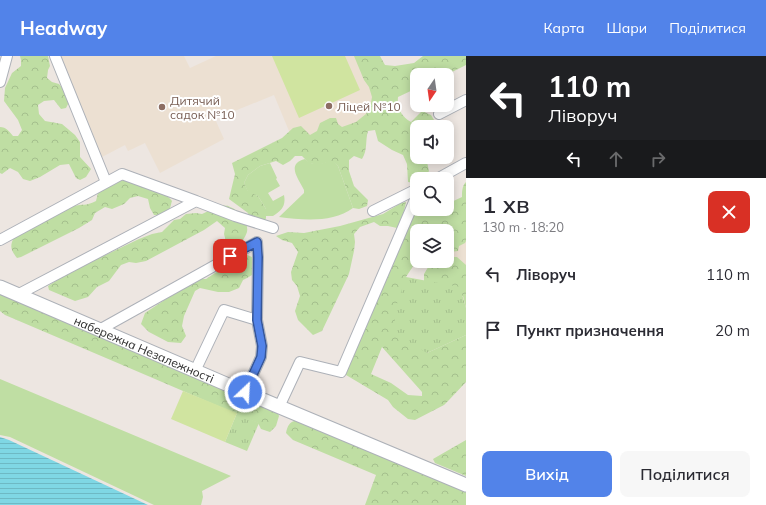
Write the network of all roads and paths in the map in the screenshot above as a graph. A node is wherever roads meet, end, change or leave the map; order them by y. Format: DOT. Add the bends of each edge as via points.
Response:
graph roads {
  1 [pos="7,56"];
  2 [pos="55,56"];
  3 [pos="0,82"];
  4 [pos="466,100"];
  5 [pos="439,114"];
  6 [pos="466,163"];
  7 [pos="449,172"];
  8 [pos="106,182"];
  9 [pos="410,192"];
  10 [pos="196,201"];
  11 [pos="373,211"];
  12 [pos="410,211"];
  13 [pos="273,228"];
  14 [pos="0,240"];
  15 [pos="0,287"];
  16 [pos="19,294"];
  17 [pos="257,320"];
  18 [pos="99,330"];
  19 [pos="195,371"];
  20 [pos="245,392"];
  21 [pos="279,407"];
  22 [pos="466,485"];
  1 -- 3 [label="street"];
  2 -- 8 [label="street"];
  4 -- 5 [label="street"];
  6 -- 7 [label="street"];
  8 -- 10 [label="street" via="122,174"];
  8 -- 14 [label="street"];
  9 -- 11 [label="street"];
  10 -- 13 [label="street"];
  10 -- 16 [label="street"];
  12 -- 21 [label="street" via="341,372 300,362"];
  15 -- 16 [label="street, набережна Незалежності"];
  16 -- 18 [label="street, набережна Незалежності"];
  17 -- 18 [label="street" via="257,242"];
  17 -- 19 [label="street" via="224,310"];
  17 -- 20 [label="street" via="262,346 261,357"];
  18 -- 19 [label="street, набережна Незалежності"];
  19 -- 20 [label="street, набережна Незалежності"];
  20 -- 21 [label="street, набережна Незалежності"];
  21 -- 22 [label="street, набережна Незалежності"];
}
